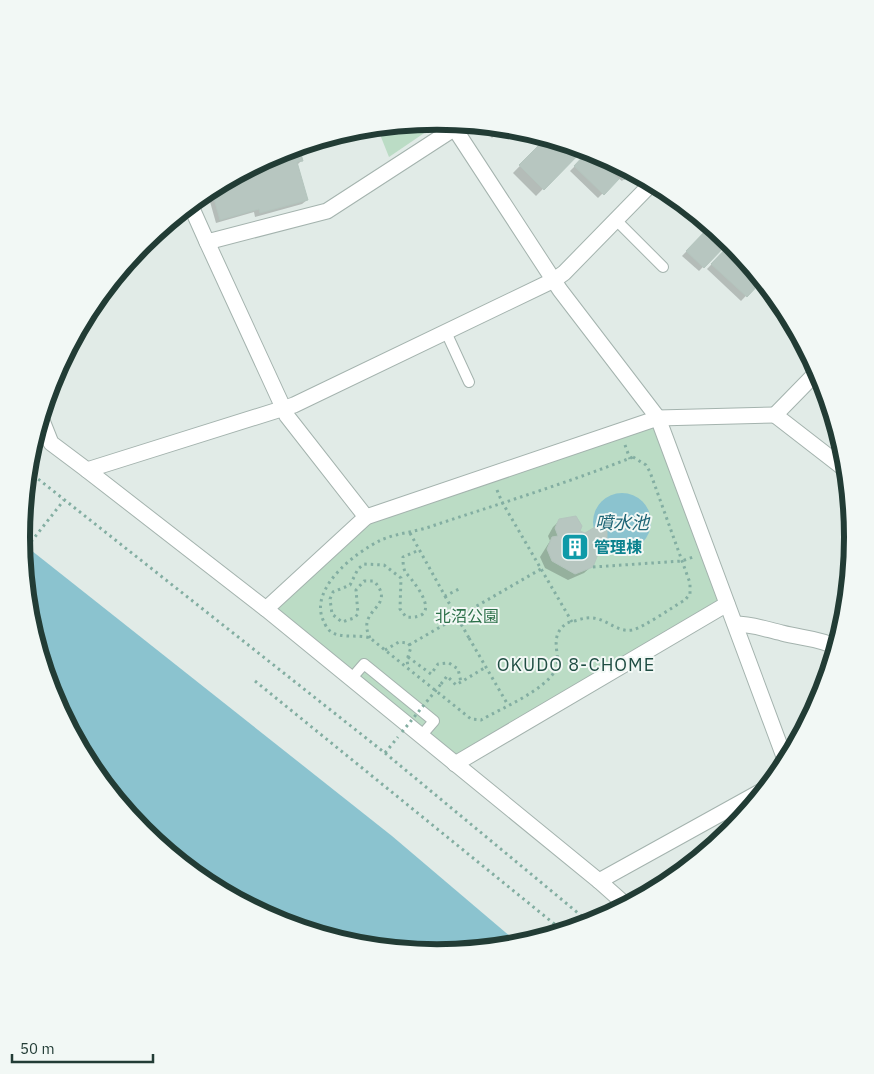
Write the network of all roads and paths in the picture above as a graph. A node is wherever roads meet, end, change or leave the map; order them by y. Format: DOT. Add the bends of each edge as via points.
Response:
graph roads {
  1 [pos="445,130"];
  2 [pos="457,131"];
  3 [pos="647,189"];
  4 [pos="193,211"];
  5 [pos="616,220"];
  6 [pos="208,242"];
  7 [pos="663,266"];
  8 [pos="554,280"];
  9 [pos="446,332"];
  10 [pos="811,378"];
  11 [pos="469,382"];
  12 [pos="283,408"];
  13 [pos="775,415"];
  14 [pos="658,418"];
  15 [pos="45,428"];
  16 [pos="837,463"];
  17 [pos="87,470"];
  18 [pos="34,476"];
  19 [pos="64,500"];
  20 [pos="502,502"];
  21 [pos="366,517"];
  22 [pos="410,533"];
  23 [pos="30,543"];
  24 [pos="419,550"];
  25 [pos="682,561"];
  26 [pos="592,566"];
  27 [pos="541,569"];
  28 [pos="461,588"];
  29 [pos="445,596"];
  30 [pos="726,604"];
  31 [pos="266,609"];
  32 [pos="572,622"];
  33 [pos="735,624"];
  34 [pos="370,638"];
  35 [pos="830,643"];
  36 [pos="410,645"];
  37 [pos="385,650"];
  38 [pos="408,657"];
  39 [pos="486,667"];
  40 [pos="410,670"];
  41 [pos="255,681"];
  42 [pos="461,682"];
  43 [pos="508,705"];
  44 [pos="782,752"];
  45 [pos="385,753"];
  46 [pos="455,764"];
  47 [pos="750,797"];
  48 [pos="599,881"];
  49 [pos="620,900"];
  50 [pos="582,917"];
  51 [pos="556,926"];
  1 -- 6 [label="street" via="328,211"];
  2 -- 8 [label="street"];
  3 -- 5 [label="street"];
  4 -- 6 [label="street"];
  5 -- 7 [label="lane"];
  5 -- 8 [label="street"];
  6 -- 12 [label="street"];
  8 -- 9 [label="street"];
  8 -- 14 [label="street"];
  9 -- 11 [label="lane"];
  9 -- 12 [label="street"];
  10 -- 13 [label="street"];
  12 -- 17 [label="street"];
  12 -- 21 [label="street"];
  13 -- 14 [label="street"];
  13 -- 16 [label="street"];
  14 -- 21 [label="street"];
  14 -- 30 [label="street"];
  15 -- 17 [label="street" via="51,443"];
  17 -- 31 [label="street"];
  18 -- 19 [label="path"];
  19 -- 23 [label="path"];
  19 -- 45 [label="path"];
  20 -- 22 [label="path"];
  20 -- 25 [label="path" via="633,457 646,465 650,472"];
  20 -- 27 [label="path"];
  21 -- 31 [label="street"];
  22 -- 24 [label="path"];
  22 -- 34 [label="path" via="380,541 326,584 321,616 329,631 336,635"];
  24 -- 29 [label="path"];
  24 -- 34 [label="path" via="403,557 405,572 419,586 425,599 424,612 416,616 406,617 400,609 401,578 384,565 364,564 350,585 333,592 330,599 332,614 342,622 358,614 356,590 364,581 374,581 381,589 382,598 366,623"];
  25 -- 26 [label="path"];
  25 -- 32 [label="path" via="690,583 690,594 633,630 622,629 594,616"];
  27 -- 32 [label="path"];
  27 -- 36 [label="path"];
  28 -- 29 [label="path"];
  29 -- 39 [label="path, bridge"];
  30 -- 33 [label="street"];
  30 -- 46 [label="street"];
  31 -- 46 [label="street"];
  32 -- 43 [label="path" via="567,623 557,635 555,649 558,660 548,680"];
  33 -- 35 [label="street" via="752,624"];
  33 -- 44 [label="street"];
  34 -- 37 [label="path"];
  36 -- 37 [label="path" via="404,641"];
  36 -- 38 [label="path"];
  37 -- 40 [label="path"];
  38 -- 40 [label="path"];
  38 -- 42 [label="path" via="431,674 438,664 449,663 458,669"];
  39 -- 42 [label="path"];
  39 -- 43 [label="path"];
  40 -- 43 [label="path" via="471,719 481,720"];
  41 -- 51 [label="path"];
  42 -- 45 [label="path, bridge" via="456,685 447,676"];
  45 -- 50 [label="path"];
  46 -- 48 [label="street"];
  47 -- 48 [label="street"];
  48 -- 49 [label="street"];
}
